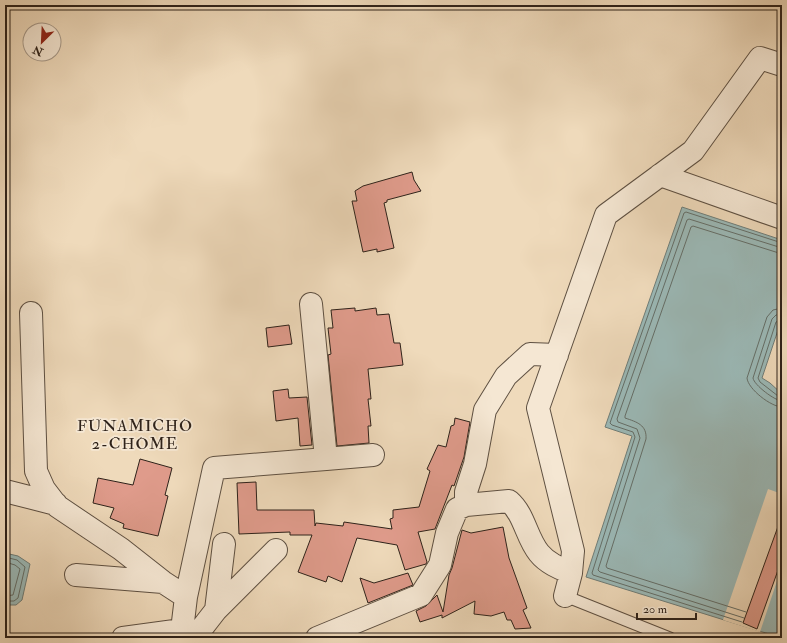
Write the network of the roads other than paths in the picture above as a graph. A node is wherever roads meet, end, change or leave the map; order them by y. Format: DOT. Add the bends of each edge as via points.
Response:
graph roads {
  1 [pos="782,65"];
  2 [pos="660,175"];
  3 [pos="782,218"];
  4 [pos="312,304"];
  5 [pos="31,313"];
  6 [pos="557,355"];
  7 [pos="372,455"];
  8 [pos="326,459"];
  9 [pos="5,491"];
  10 [pos="56,504"];
  11 [pos="466,504"];
  12 [pos="224,544"];
  13 [pos="276,550"];
  14 [pos="571,573"];
  15 [pos="76,575"];
  16 [pos="163,582"];
  17 [pos="565,596"];
  18 [pos="186,597"];
  19 [pos="216,610"];
  20 [pos="191,635"];
  21 [pos="123,638"];
  22 [pos="317,638"];
  23 [pos="670,638"];
  1 -- 2 [label="street" via="760,58 694,151"];
  2 -- 3 [label="street"];
  2 -- 6 [label="street" via="606,215"];
  4 -- 8 [label="street"];
  5 -- 10 [label="street" via="36,471 44,489"];
  6 -- 11 [label="street" via="530,354 506,376 485,410 475,464 466,492"];
  6 -- 14 [label="street" via="538,408 573,551"];
  7 -- 8 [label="street"];
  8 -- 18 [label="street" via="214,468"];
  9 -- 10 [label="street"];
  10 -- 16 [label="street"];
  11 -- 14 [label="street" via="509,501 517,508 538,552 553,566"];
  11 -- 22 [label="street" via="458,509 447,533 440,565 421,595"];
  12 -- 19 [label="street"];
  13 -- 19 [label="street"];
  14 -- 17 [label="street"];
  15 -- 16 [label="street"];
  16 -- 18 [label="street"];
  17 -- 23 [label="lane"];
  18 -- 20 [label="street"];
  19 -- 20 [label="street"];
  20 -- 21 [label="street"];
}
